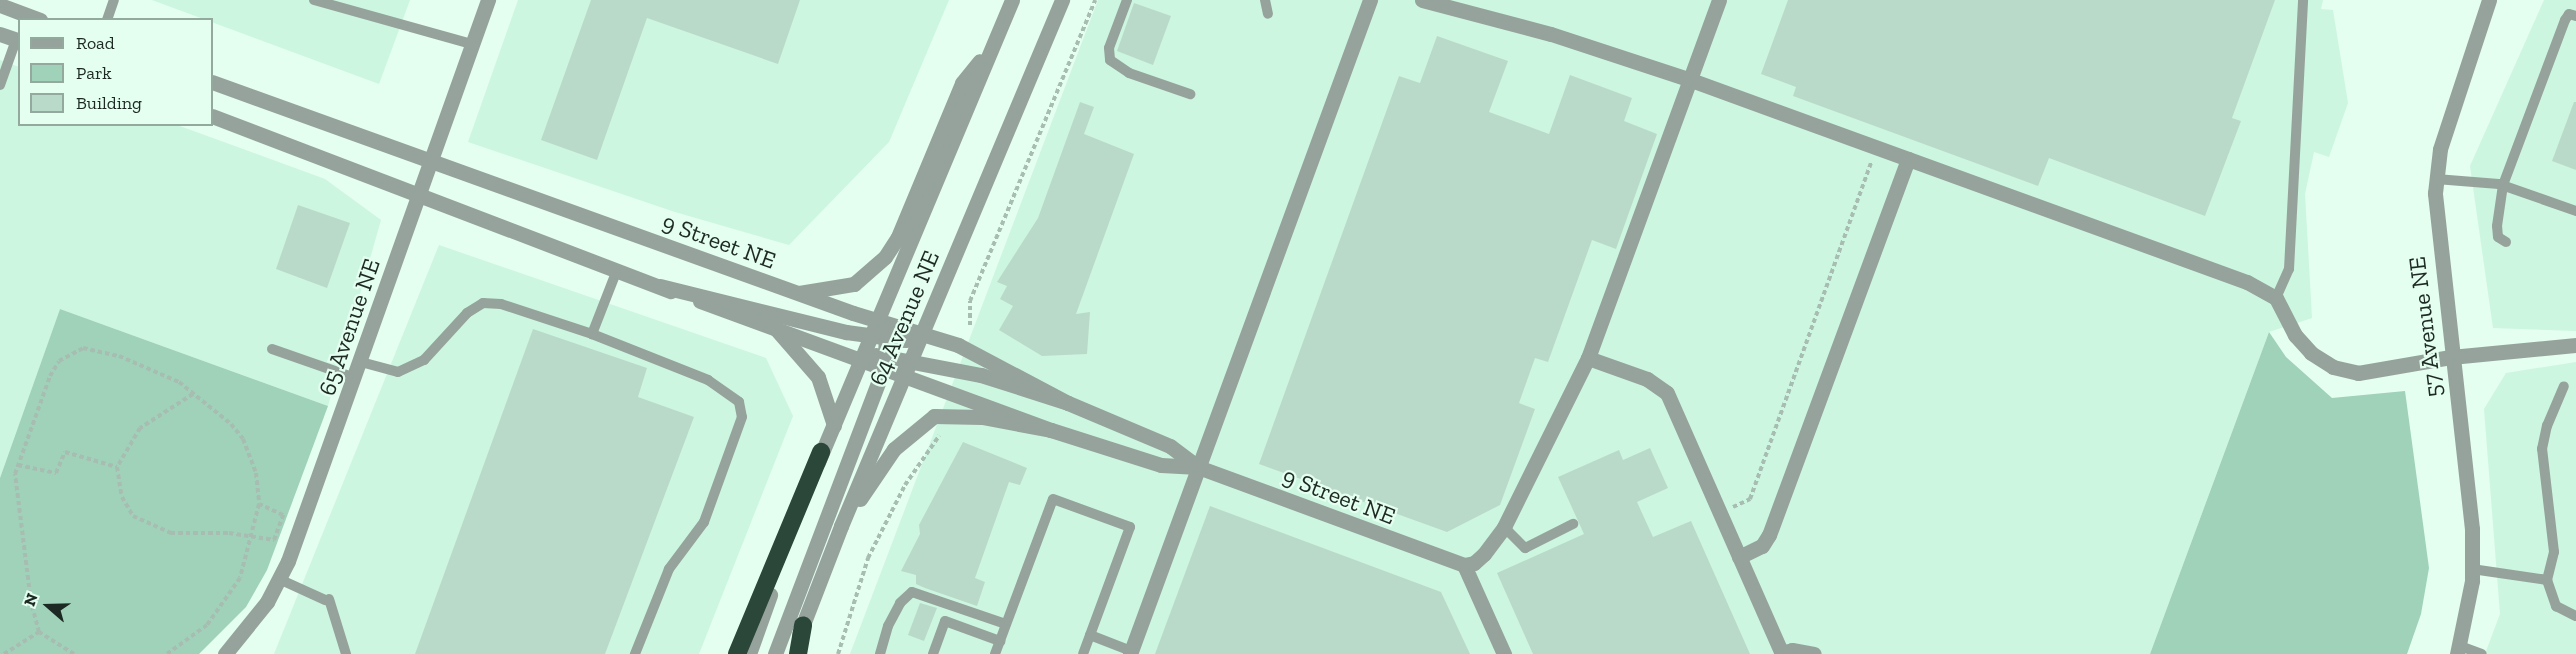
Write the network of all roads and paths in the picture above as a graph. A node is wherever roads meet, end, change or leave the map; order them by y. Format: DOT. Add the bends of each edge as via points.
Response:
graph roads {
  1 [pos="114,0"];
  2 [pos="314,0"];
  3 [pos="488,0"];
  4 [pos="1012,0"];
  5 [pos="1062,0"];
  6 [pos="1095,0"];
  7 [pos="1127,0"];
  8 [pos="1265,0"];
  9 [pos="1370,0"];
  10 [pos="1422,0"];
  11 [pos="1719,0"];
  12 [pos="2303,0"];
  13 [pos="2489,0"];
  14 [pos="0,5"];
  15 [pos="1268,14"];
  16 [pos="2576,16"];
  17 [pos="35,18"];
  18 [pos="108,18"];
  19 [pos="0,34"];
  20 [pos="18,41"];
  21 [pos="472,44"];
  22 [pos="990,50"];
  23 [pos="1691,80"];
  24 [pos="213,82"];
  25 [pos="0,85"];
  26 [pos="1190,94"];
  27 [pos="213,116"];
  28 [pos="1876,147"];
  29 [pos="1908,159"];
  30 [pos="430,160"];
  31 [pos="2436,179"];
  32 [pos="2503,185"];
  33 [pos="418,196"];
  34 [pos="2576,211"];
  35 [pos="2506,242"];
  36 [pos="617,270"];
  37 [pos="660,286"];
  38 [pos="799,293"];
  39 [pos="2277,298"];
  40 [pos="877,320"];
  41 [pos="970,325"];
  42 [pos="777,330"];
  43 [pos="922,332"];
  44 [pos="592,334"];
  45 [pos="870,335"];
  46 [pos="886,337"];
  47 [pos="2576,345"];
  48 [pos="272,349"];
  49 [pos="2451,357"];
  50 [pos="1588,358"];
  51 [pos="860,359"];
  52 [pos="361,362"];
  53 [pos="885,362"];
  54 [pos="908,368"];
  55 [pos="355,378"];
  56 [pos="2564,386"];
  57 [pos="194,394"];
  58 [pos="1068,403"];
  59 [pos="834,425"];
  60 [pos="1051,430"];
  61 [pos="943,431"];
  62 [pos="821,452"];
  63 [pos="18,465"];
  64 [pos="117,467"];
  65 [pos="1198,467"];
  66 [pos="259,504"];
  67 [pos="1720,515"];
  68 [pos="1573,524"];
  69 [pos="841,526"];
  70 [pos="1504,526"];
  71 [pos="251,535"];
  72 [pos="1739,557"];
  73 [pos="1464,565"];
  74 [pos="2472,569"];
  75 [pos="279,579"];
  76 [pos="2547,580"];
  77 [pos="2576,616"];
  78 [pos="1006,624"];
  79 [pos="803,625"];
  80 [pos="39,632"];
  81 [pos="1090,635"];
  82 [pos="1000,641"];
  83 [pos="2458,650"];
  84 [pos="1131,652"];
  85 [pos="1781,653"];
  86 [pos="4,654"];
  87 [pos="74,654"];
  88 [pos="167,654"];
  89 [pos="225,654"];
  90 [pos="346,654"];
  91 [pos="635,654"];
  92 [pos="737,654"];
  93 [pos="749,654"];
  94 [pos="776,654"];
  95 [pos="792,654"];
  96 [pos="798,654"];
  97 [pos="838,654"];
  98 [pos="880,654"];
  99 [pos="933,654"];
  100 [pos="995,654"];
  101 [pos="1083,654"];
  102 [pos="1504,654"];
  103 [pos="1814,654"];
  104 [pos="2482,654"];
  1 -- 18 [label="lane"];
  2 -- 21 [label="lane"];
  3 -- 21 [label="street, 65 Avenue NE"];
  4 -- 22 [label="street, 64 Avenue NE"];
  5 -- 43 [label="street, 64 Avenue NE"];
  6 -- 41 [label="path" via="970,301"];
  7 -- 26 [label="lane" via="1109,48 1110,60 1129,72"];
  8 -- 15 [label="lane"];
  9 -- 65 [label="street"];
  10 -- 23 [label="street" via="1551,34"];
  11 -- 23 [label="street"];
  12 -- 39 [label="lane" via="2289,269"];
  13 -- 31 [label="street, 57 Avenue NE" via="2439,149"];
  14 -- 17 [label="street"];
  16 -- 32 [label="lane" via="2569,14 2565,20"];
  19 -- 20 [label="street"];
  20 -- 25 [label="lane"];
  21 -- 30 [label="street, 65 Avenue NE"];
  22 -- 38 [label="street" via="962,83 885,257 854,284"];
  22 -- 40 [label="street, 64 Avenue NE"];
  23 -- 28 [label="street"];
  23 -- 50 [label="street"];
  24 -- 30 [label="street, 9 Street NE"];
  27 -- 33 [label="street"];
  28 -- 29 [label="street"];
  28 -- 67 [label="path" via="1750,499"];
  29 -- 39 [label="street" via="2247,282"];
  29 -- 72 [label="street" via="1769,535 1762,546"];
  30 -- 33 [label="street, 65 Avenue NE"];
  30 -- 38 [label="street, 9 Street NE"];
  31 -- 32 [label="lane"];
  31 -- 49 [label="street, 57 Avenue NE" via="2436,229"];
  32 -- 34 [label="lane"];
  32 -- 35 [label="lane" via="2497,226 2498,237"];
  33 -- 36 [label="street"];
  33 -- 52 [label="street, 65 Avenue NE"];
  36 -- 37 [label="street"];
  36 -- 44 [label="lane"];
  37 -- 42 [label="street"];
  37 -- 45 [label="street"];
  38 -- 40 [label="street, 9 Street NE"];
  39 -- 49 [label="street" via="2295,335 2311,353 2333,367 2358,373"];
  40 -- 43 [label="street, 9 Street NE"];
  40 -- 45 [label="street, 64 Avenue NE"];
  40 -- 46 [label="street"];
  42 -- 51 [label="street"];
  42 -- 59 [label="street" via="818,377"];
  43 -- 46 [label="street" via="904,340"];
  43 -- 54 [label="street, 64 Avenue NE"];
  43 -- 58 [label="street, 9 Street NE" via="976,354"];
  44 -- 52 [label="lane" via="501,304 483,303 467,313 424,360 398,372"];
  44 -- 91 [label="lane" via="708,380 739,402 742,417 704,522 669,569"];
  45 -- 46 [label="street"];
  45 -- 51 [label="street, 64 Avenue NE"];
  46 -- 53 [label="street"];
  47 -- 49 [label="street"];
  48 -- 55 [label="lane"];
  49 -- 74 [label="street, 57 Avenue NE" via="2472,529"];
  50 -- 67 [label="street" via="1647,379 1667,393"];
  50 -- 70 [label="street"];
  51 -- 53 [label="street" via="874,354"];
  51 -- 59 [label="street, 64 Avenue NE"];
  52 -- 55 [label="street, 65 Avenue NE"];
  53 -- 54 [label="street"];
  53 -- 94 [label="street"];
  54 -- 58 [label="street" via="981,375"];
  54 -- 60 [label="street, 9 Street NE"];
  54 -- 69 [label="street, 64 Avenue NE"];
  55 -- 75 [label="street, 65 Avenue NE"];
  56 -- 76 [label="lane" via="2542,449 2554,552"];
  57 -- 63 [label="path" via="160,371 119,356 95,349 70,352 58,361 50,376"];
  57 -- 64 [label="path" via="140,428"];
  57 -- 66 [label="path" via="216,410 243,439 256,473"];
  58 -- 65 [label="street, 9 Street NE" via="1170,446"];
  59 -- 62 [label="street, 64 Avenue NE"];
  60 -- 65 [label="street, 9 Street NE" via="1161,465"];
  60 -- 69 [label="street" via="982,417 934,416 894,449"];
  61 -- 97 [label="path" via="904,485 868,558"];
  62 -- 92 [label="highway"];
  62 -- 93 [label="street, 64 Avenue NE"];
  63 -- 64 [label="path" via="56,473 65,452"];
  63 -- 80 [label="path" via="15,490"];
  64 -- 71 [label="path" via="122,497 133,516 149,526 171,533"];
  65 -- 73 [label="street, 9 Street NE"];
  65 -- 84 [label="street"];
  66 -- 71 [label="path"];
  66 -- 71 [label="path" via="284,515 274,540"];
  67 -- 72 [label="street"];
  68 -- 70 [label="lane" via="1525,548"];
  69 -- 79 [label="street, 64 Avenue NE"];
  70 -- 73 [label="street" via="1484,554 1474,563"];
  71 -- 88 [label="path" via="240,578 223,607 188,642"];
  72 -- 85 [label="street"];
  73 -- 102 [label="street"];
  74 -- 76 [label="lane"];
  74 -- 83 [label="street, 57 Avenue NE"];
  75 -- 89 [label="street, 65 Avenue NE" via="267,602"];
  75 -- 90 [label="lane" via="327,599"];
  76 -- 77 [label="lane" via="2556,606"];
  78 -- 81 [label="lane" via="1053,499 1130,527"];
  78 -- 82 [label="lane"];
  78 -- 98 [label="lane" via="912,592 900,603 888,626"];
  79 -- 95 [label="street, 64 Avenue NE"];
  79 -- 96 [label="highway"];
  80 -- 86 [label="path"];
  80 -- 87 [label="path"];
  81 -- 84 [label="lane"];
  81 -- 101 [label="lane"];
  82 -- 99 [label="lane" via="945,621"];
  82 -- 100 [label="lane"];
  83 -- 104 [label="lane"];
  85 -- 103 [label="street" via="1792,650"];
}
